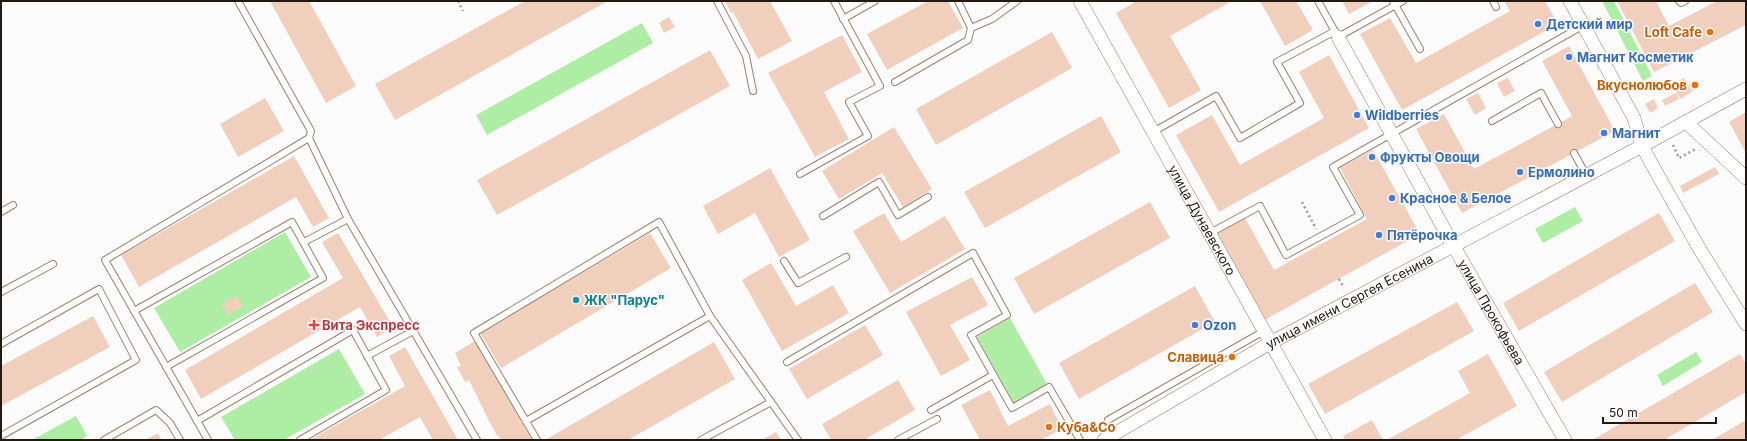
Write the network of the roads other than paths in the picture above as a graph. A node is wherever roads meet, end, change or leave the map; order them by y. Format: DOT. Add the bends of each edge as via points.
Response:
graph roads {
  1 [pos="238,1"];
  2 [pos="717,1"];
  3 [pos="834,1"];
  4 [pos="876,1"];
  5 [pos="958,1"];
  6 [pos="1017,1"];
  7 [pos="1080,1"];
  8 [pos="1318,1"];
  9 [pos="1403,1"];
  10 [pos="1570,1"];
  11 [pos="1679,1"];
  12 [pos="1685,1"];
  13 [pos="1394,3"];
  14 [pos="843,19"];
  15 [pos="1584,25"];
  16 [pos="971,28"];
  17 [pos="1337,34"];
  18 [pos="1420,49"];
  19 [pos="895,82"];
  20 [pos="1746,89"];
  21 [pos="753,91"];
  22 [pos="1492,121"];
  23 [pos="1686,122"];
  24 [pos="1558,124"];
  25 [pos="1153,132"];
  26 [pos="1392,134"];
  27 [pos="309,138"];
  28 [pos="1642,146"];
  29 [pos="1574,153"];
  30 [pos="800,174"];
  31 [pos="1586,175"];
  32 [pos="1746,178"];
  33 [pos="928,197"];
  34 [pos="13,205"];
  35 [pos="1,212"];
  36 [pos="823,216"];
  37 [pos="348,219"];
  38 [pos="1210,233"];
  39 [pos="304,242"];
  40 [pos="1453,245"];
  41 [pos="846,257"];
  42 [pos="784,261"];
  43 [pos="53,264"];
  44 [pos="1,292"];
  45 [pos="134,311"];
  46 [pos="710,316"];
  47 [pos="1746,324"];
  48 [pos="413,331"];
  49 [pos="1264,331"];
  50 [pos="1270,343"];
  51 [pos="1,344"];
  52 [pos="367,356"];
  53 [pos="786,362"];
  54 [pos="166,367"];
  55 [pos="993,375"];
  56 [pos="771,402"];
  57 [pos="931,410"];
  58 [pos="937,419"];
  59 [pos="1108,420"];
  60 [pos="197,421"];
  61 [pos="526,421"];
  62 [pos="1,436"];
  63 [pos="104,440"];
  64 [pos="180,440"];
  65 [pos="208,440"];
  66 [pos="300,440"];
  67 [pos="477,440"];
  68 [pos="538,440"];
  69 [pos="701,440"];
  70 [pos="798,440"];
  71 [pos="898,440"];
  72 [pos="1080,440"];
  73 [pos="1104,440"];
  74 [pos="1325,440"];
  75 [pos="1565,440"];
  1 -- 27 [label="lane" via="311,131"];
  2 -- 21 [label="lane" via="746,56"];
  3 -- 14 [label="lane"];
  4 -- 14 [label="lane"];
  5 -- 16 [label="lane"];
  6 -- 16 [label="lane" via="992,19"];
  7 -- 25 [label="street, улица Дунаевского"];
  8 -- 17 [label="lane"];
  9 -- 13 [label="lane"];
  10 -- 15 [label="street"];
  11 -- 12 [label="lane"];
  13 -- 17 [label="lane"];
  13 -- 18 [label="lane"];
  14 -- 30 [label="lane" via="880,86 849,102 868,136"];
  15 -- 26 [label="lane"];
  15 -- 28 [label="street" via="1634,118"];
  16 -- 19 [label="lane" via="968,40"];
  17 -- 25 [label="lane" via="1277,62 1300,103 1240,138 1216,96"];
  17 -- 26 [label="street, улица Прокофьева"];
  20 -- 23 [label="street, улица имени Сергея Есенина"];
  22 -- 24 [label="lane" via="1541,93"];
  23 -- 28 [label="street, улица имени Сергея Есенина"];
  23 -- 32 [label="street"];
  25 -- 38 [label="street, улица Дунаевского"];
  26 -- 38 [label="lane" via="1333,167 1360,215 1320,237 1286,255 1260,206"];
  26 -- 40 [label="street, улица Прокофьева"];
  27 -- 37 [label="lane"];
  27 -- 45 [label="lane" via="105,260"];
  28 -- 31 [label="street, улица имени Сергея Есенина"];
  28 -- 47 [label="street" via="1699,248"];
  29 -- 31 [label="lane"];
  31 -- 40 [label="street, улица имени Сергея Есенина"];
  33 -- 36 [label="lane" via="898,215 879,182"];
  34 -- 35 [label="lane"];
  37 -- 39 [label="lane"];
  37 -- 48 [label="lane"];
  38 -- 49 [label="street, улица Дунаевского"];
  39 -- 45 [label="lane" via="292,222"];
  39 -- 54 [label="lane" via="324,278"];
  40 -- 50 [label="street, улица имени Сергея Есенина"];
  40 -- 75 [label="street, улица Прокофьева"];
  41 -- 42 [label="lane" via="798,283"];
  43 -- 44 [label="lane"];
  45 -- 54 [label="lane"];
  46 -- 56 [label="lane"];
  46 -- 61 [label="lane"];
  46 -- 61 [label="lane" via="659,222 474,332"];
  48 -- 52 [label="lane"];
  48 -- 67 [label="lane"];
  49 -- 50 [label="street, улица Дунаевского"];
  49 -- 59 [label="lane"];
  50 -- 73 [label="street, улица имени Сергея Есенина"];
  50 -- 74 [label="street, улица Дунаевского"];
  51 -- 62 [label="lane" via="99,289 136,360"];
  52 -- 60 [label="lane" via="353,330"];
  52 -- 66 [label="lane" via="386,390"];
  53 -- 55 [label="lane" via="973,253 1007,315 971,335"];
  54 -- 60 [label="lane"];
  55 -- 57 [label="lane"];
  55 -- 72 [label="lane" via="1012,408 1049,387"];
  56 -- 69 [label="lane"];
  56 -- 70 [label="lane"];
  58 -- 71 [label="lane"];
  60 -- 65 [label="lane"];
  61 -- 68 [label="lane"];
  63 -- 64 [label="lane" via="156,410 170,423"];
}
